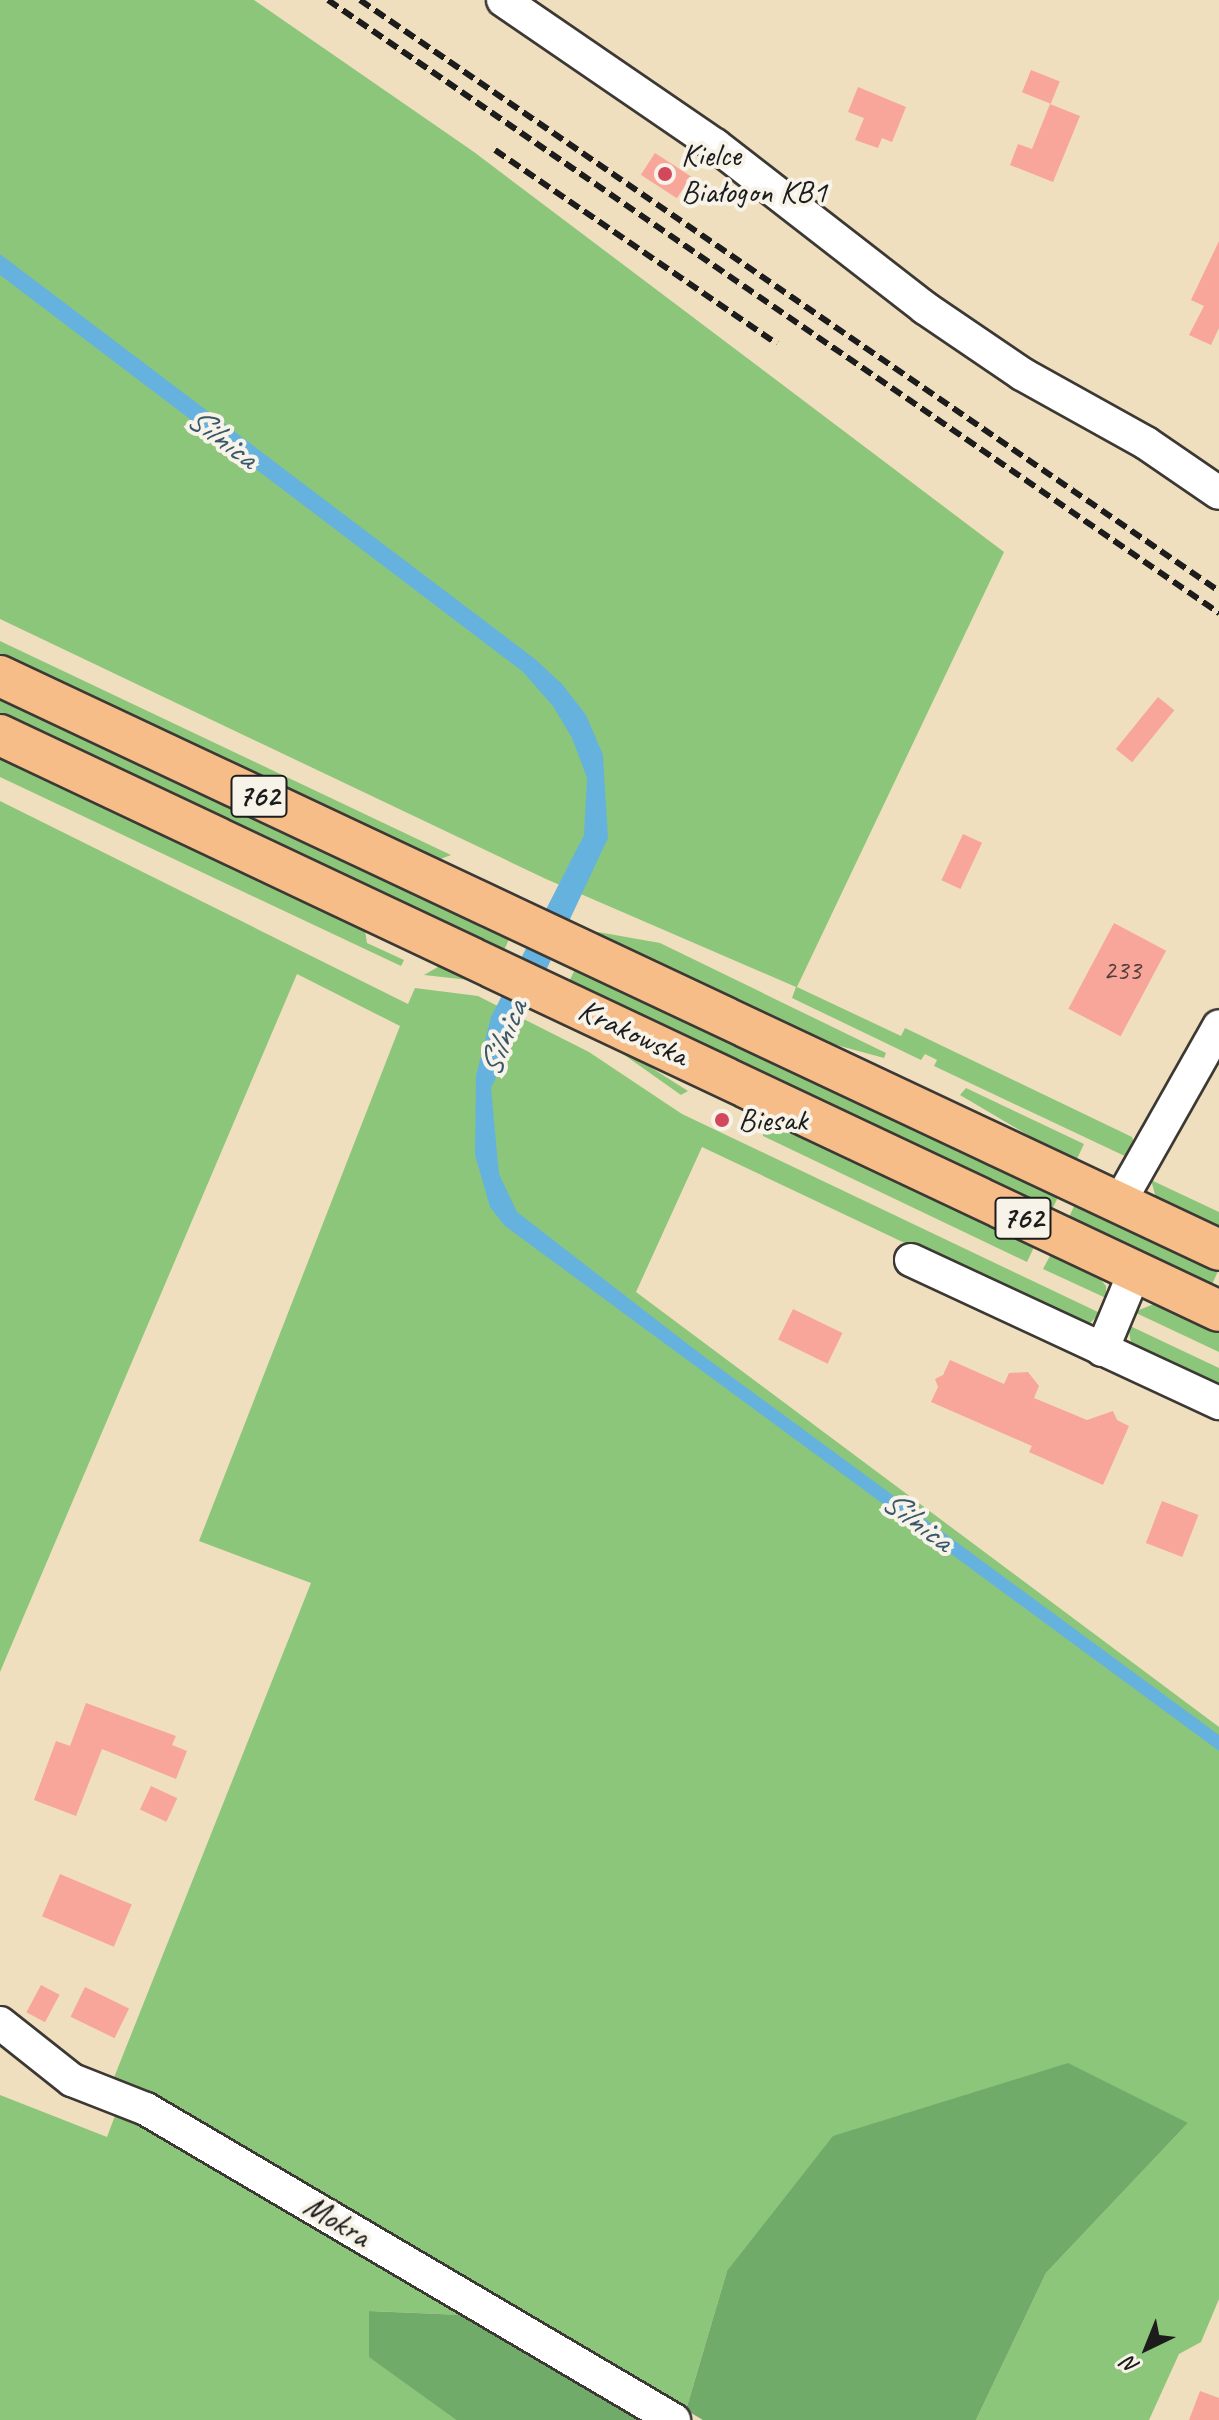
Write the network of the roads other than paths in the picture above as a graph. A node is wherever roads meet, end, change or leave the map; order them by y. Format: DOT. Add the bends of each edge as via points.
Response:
graph roads {
  1 [pos="503,0"];
  2 [pos="1219,493"];
  3 [pos="0,676"];
  4 [pos="0,735"];
  5 [pos="1219,1026"];
  6 [pos="1119,1203"];
  7 [pos="1219,1250"];
  8 [pos="911,1260"];
  9 [pos="1135,1271"];
  10 [pos="1219,1311"];
  11 [pos="1102,1350"];
  12 [pos="1219,1403"];
  13 [pos="0,2023"];
  14 [pos="674,2420"];
  1 -- 2 [label="street" via="715,145 950,325"];
  3 -- 6 [label="main road, Krakowska / 762"];
  4 -- 9 [label="main road, Krakowska / 762"];
  5 -- 6 [label="street"];
  6 -- 7 [label="main road, Krakowska / 762"];
  8 -- 11 [label="street"];
  9 -- 10 [label="main road, Krakowska / 762"];
  9 -- 11 [label="street"];
  11 -- 12 [label="street"];
  13 -- 14 [label="street, Mokra" via="72,2080 146,2109"];
}
